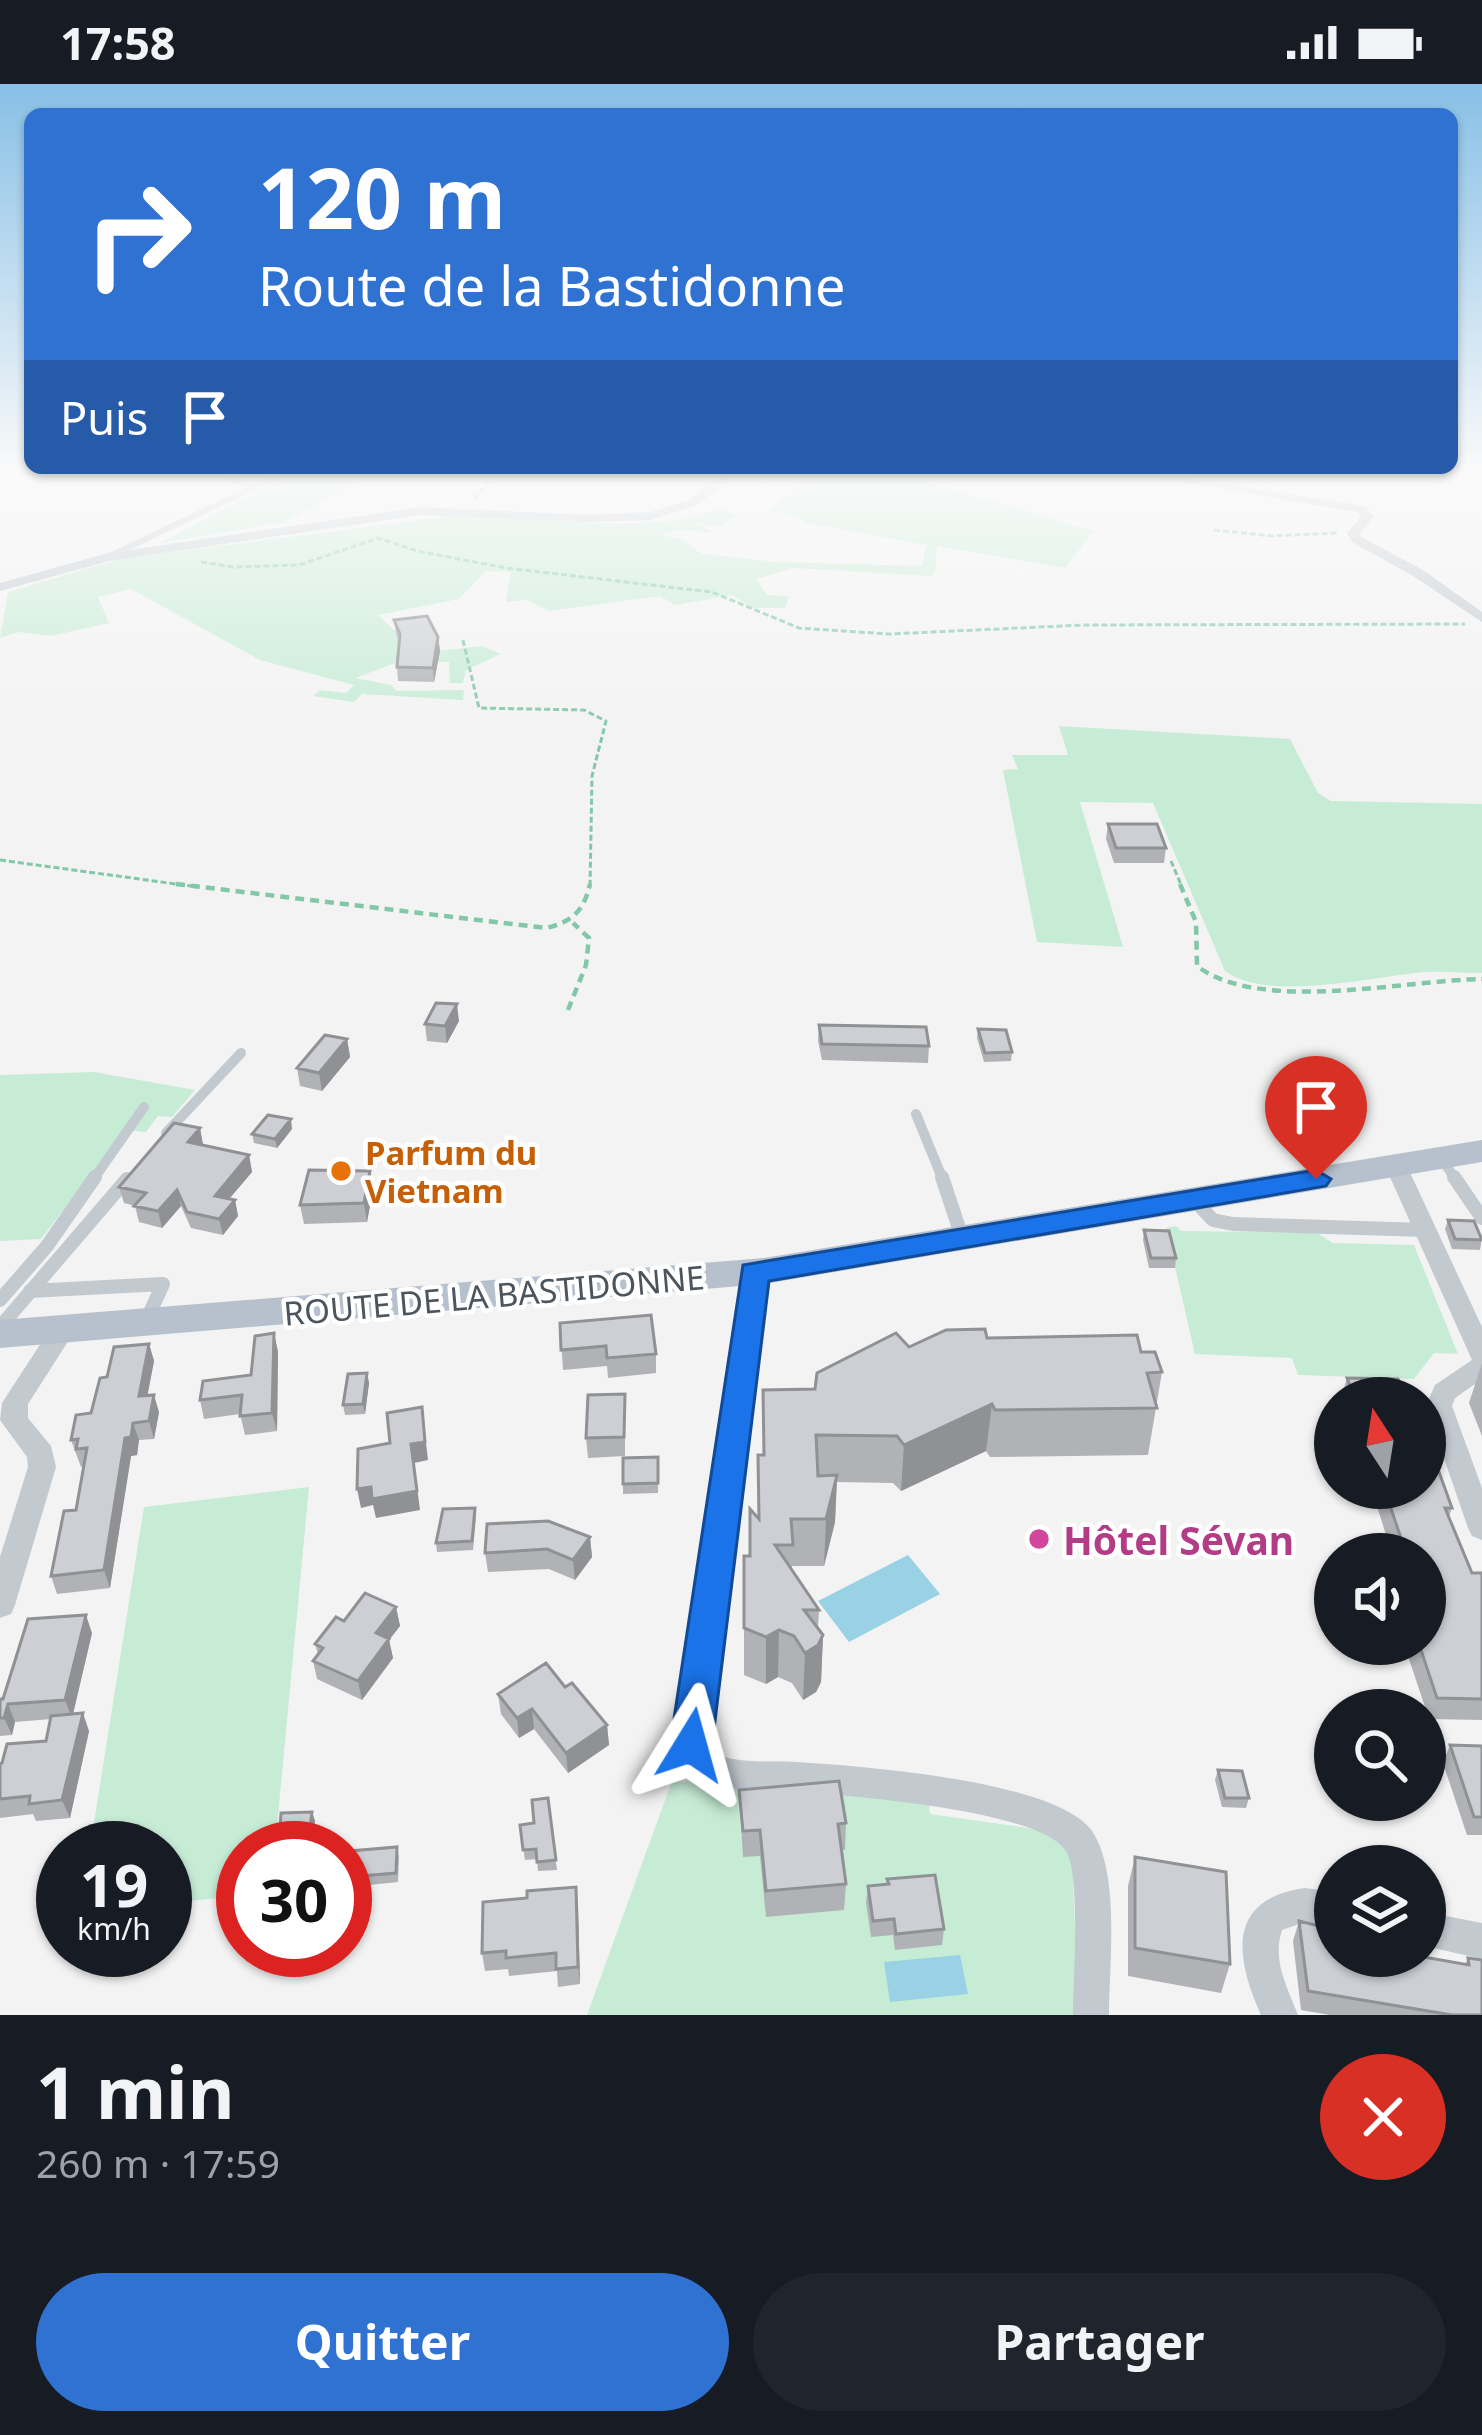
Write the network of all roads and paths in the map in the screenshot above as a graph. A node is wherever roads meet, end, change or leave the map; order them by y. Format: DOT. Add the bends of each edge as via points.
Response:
graph roads {
  1 [pos="105,558"];
  2 [pos="318,558"];
  3 [pos="454,558"];
  4 [pos="1390,558"];
  5 [pos="193,561"];
  6 [pos="0,587"];
  7 [pos="1476,621"];
  8 [pos="463,640"];
  9 [pos="0,860"];
  10 [pos="1171,861"];
  11 [pos="573,923"];
  12 [pos="1482,979"];
  13 [pos="568,1010"];
  14 [pos="242,1052"];
  15 [pos="144,1107"];
  16 [pos="916,1114"];
  17 [pos="162,1138"];
  18 [pos="1482,1151"];
  19 [pos="1441,1158"];
  20 [pos="1396,1166"];
  21 [pos="134,1170"];
  22 [pos="1194,1199"];
  23 [pos="1482,1218"];
  24 [pos="1429,1230"];
  25 [pos="963,1240"];
  26 [pos="754,1273"];
  27 [pos="30,1291"];
  28 [pos="0,1300"];
  29 [pos="146,1322"];
  30 [pos="63,1329"];
  31 [pos="0,1330"];
  32 [pos="1482,1355"];
  33 [pos="1482,1366"];
  34 [pos="1482,1528"];
  35 [pos="0,1605"];
  36 [pos="1314,1905"];
  37 [pos="1446,1933"];
  38 [pos="1482,1941"];
  39 [pos="1091,2015"];
  40 [pos="1280,2015"];
  1 -- 6 [label="street"];
  2 -- 5 [label="path" via="233,567"];
  3 -- 7 [label="path" via="712,592 799,628 889,634"];
  4 -- 7 [label="street"];
  8 -- 11 [label="path" via="479,708 604,716 592,775 593,867"];
  9 -- 11 [label="path" via="384,912 546,928"];
  10 -- 12 [label="path" via="1196,922 1197,965 1213,980 1293,990"];
  11 -- 13 [label="path" via="589,938"];
  14 -- 17 [label="lane"];
  15 -- 28 [label="lane"];
  16 -- 25 [label="lane"];
  18 -- 19 [label="main road, ROUTE DE LA BASTIDONNE"];
  19 -- 20 [label="main road, ROUTE DE LA BASTIDONNE"];
  19 -- 23 [label="lane"];
  20 -- 22 [label="main road, ROUTE DE LA BASTIDONNE"];
  20 -- 24 [label="street"];
  21 -- 27 [label="lane"];
  22 -- 24 [label="lane" via="1214,1220 1233,1224"];
  22 -- 25 [label="main road, ROUTE DE LA BASTIDONNE"];
  24 -- 32 [label="street"];
  25 -- 26 [label="main road, ROUTE DE LA BASTIDONNE"];
  26 -- 29 [label="main road, ROUTE DE LA BASTIDONNE"];
  26 -- 39 [label="street" via="691,1745 696,1759 741,1772 983,1802 1048,1814 1072,1828 1088,1879"];
  27 -- 29 [label="lane" via="164,1284"];
  27 -- 31 [label="lane"];
  29 -- 30 [label="main road, ROUTE DE LA BASTIDONNE"];
  30 -- 31 [label="main road, ROUTE DE LA BASTIDONNE"];
  30 -- 35 [label="street" via="15,1403 14,1420 42,1467"];
  33 -- 34 [label="street" via="1444,1392 1439,1406"];
  36 -- 40 [label="street" via="1280,1908 1262,1924 1264,1984"];
  37 -- 38 [label="street"];
}
